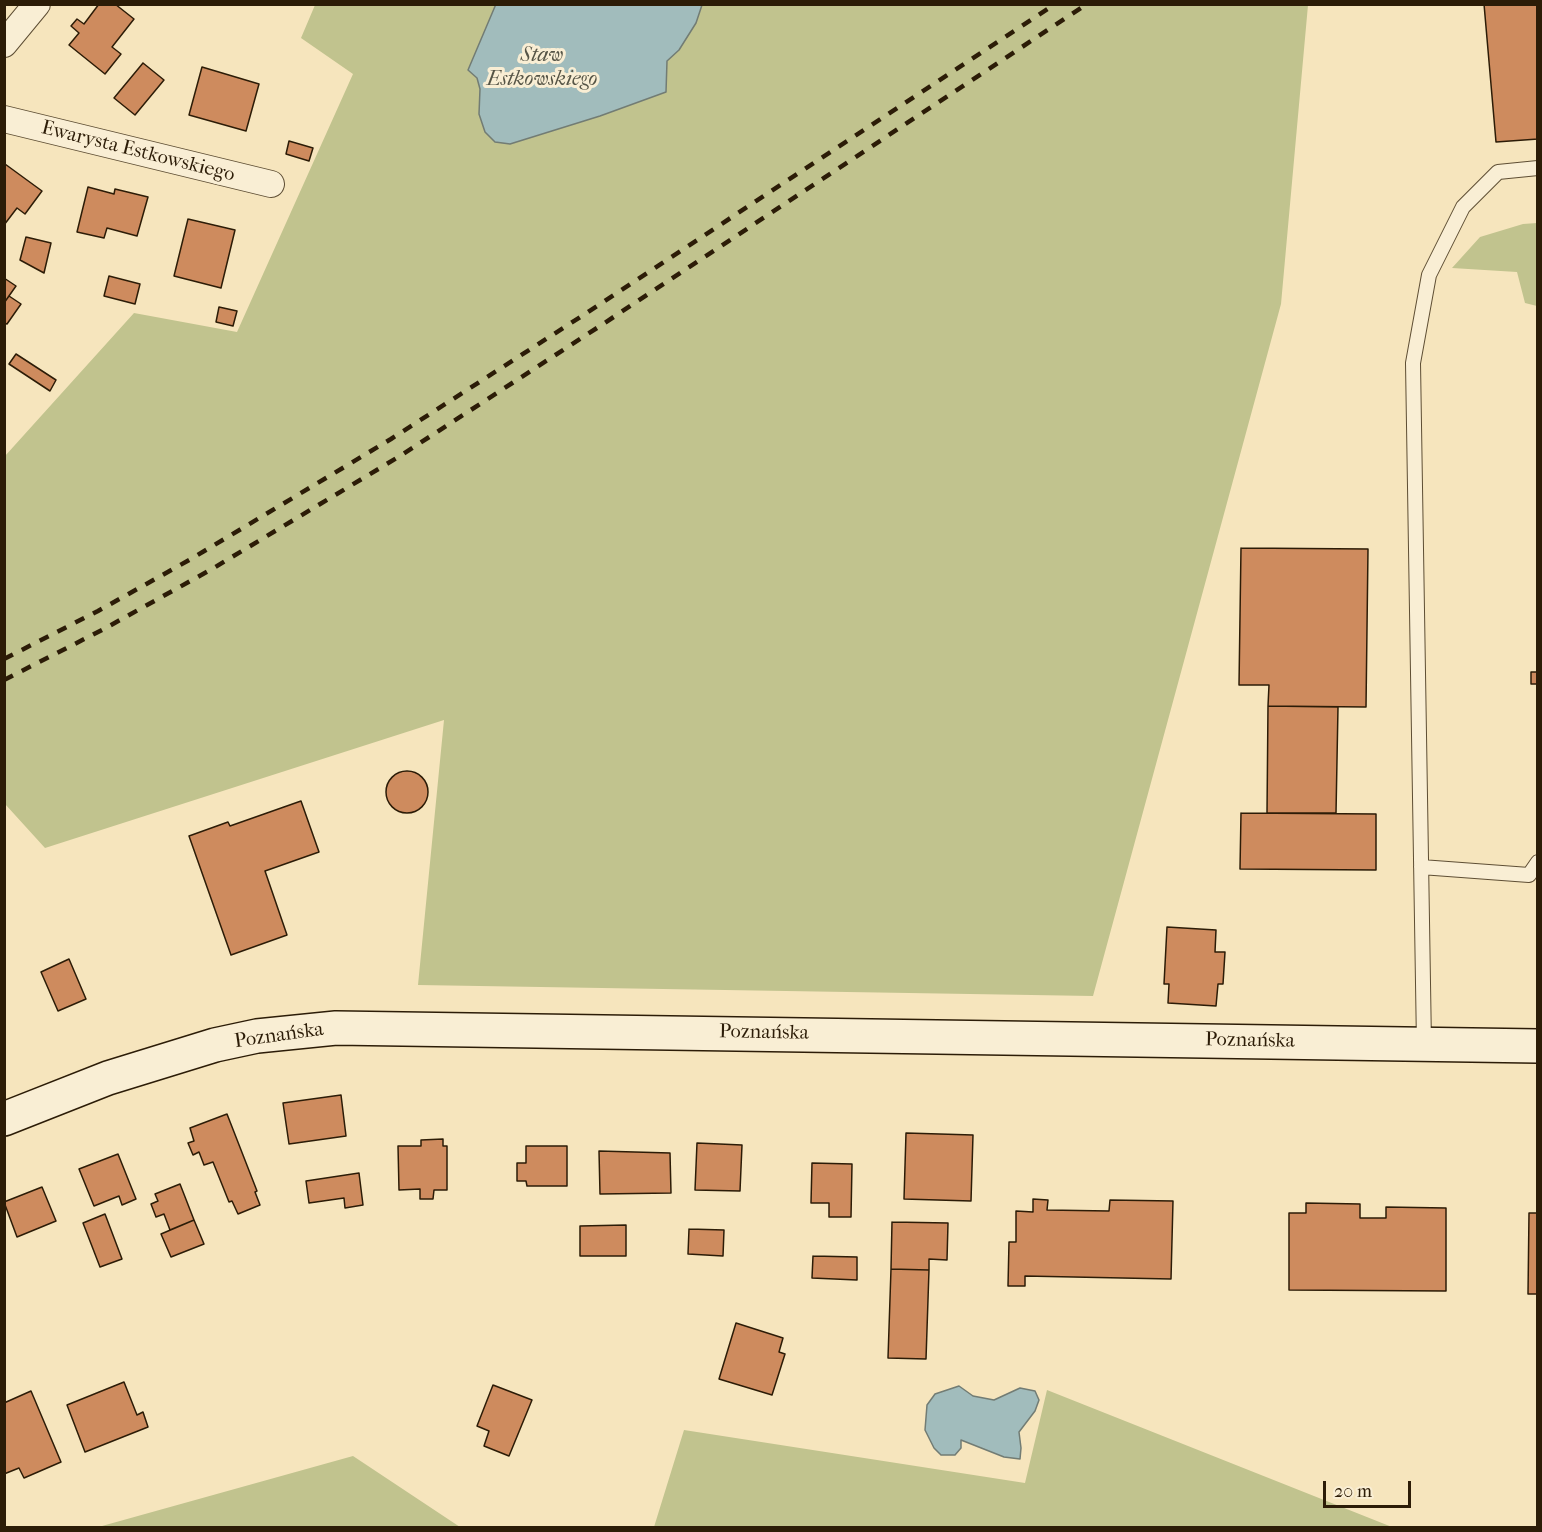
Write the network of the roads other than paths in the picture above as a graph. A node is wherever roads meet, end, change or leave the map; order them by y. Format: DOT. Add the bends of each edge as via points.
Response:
graph roads {
  1 [pos="37,4"];
  2 [pos="4,44"];
  3 [pos="4,119"];
  4 [pos="1538,168"];
  5 [pos="271,184"];
  6 [pos="1538,862"];
  7 [pos="1421,867"];
  8 [pos="1424,1045"];
  9 [pos="1538,1047"];
  10 [pos="4,1119"];
  1 -- 2 [label="street"];
  3 -- 5 [label="street, Ewarysta Estkowskiego"];
  4 -- 7 [label="lane" via="1498,172 1463,207 1429,275 1413,363"];
  6 -- 7 [label="lane" via="1528,875"];
  7 -- 8 [label="lane"];
  8 -- 9 [label="street, Poznańska"];
  8 -- 10 [label="street, Poznańska" via="336,1028 257,1036 215,1045 108,1078"];
}
